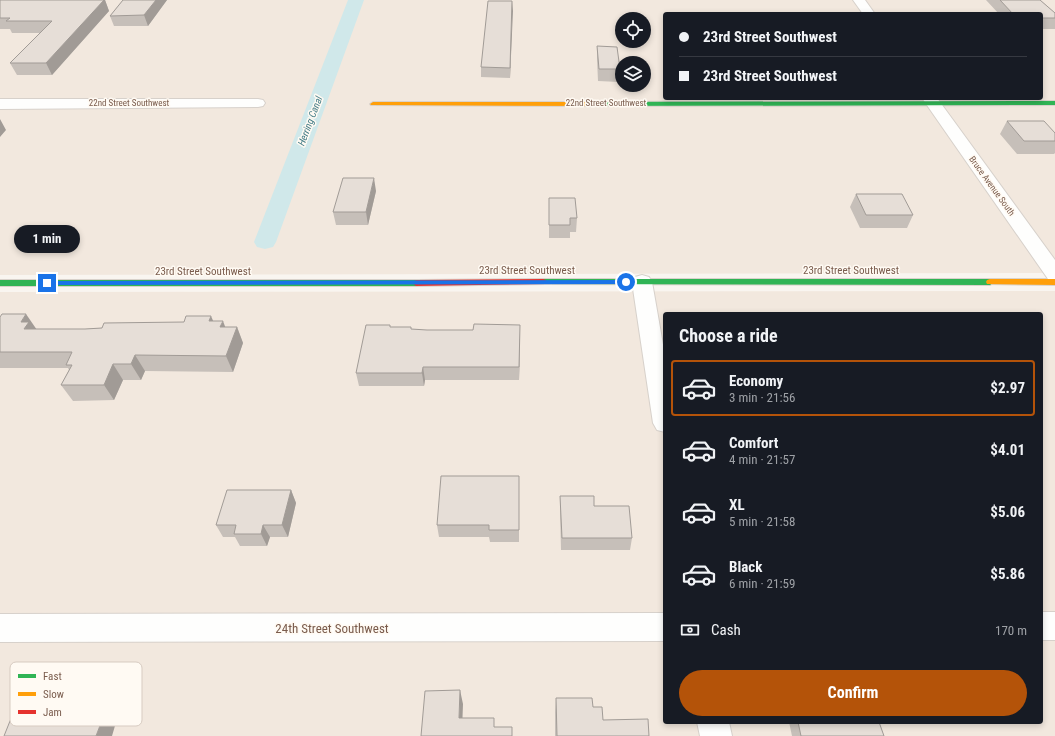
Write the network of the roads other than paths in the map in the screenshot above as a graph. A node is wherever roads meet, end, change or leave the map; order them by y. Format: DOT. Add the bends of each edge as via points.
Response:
graph roads {
  1 [pos="859,0"];
  2 [pos="868,12"];
  3 [pos="931,101"];
  4 [pos="258,103"];
  5 [pos="1055,103"];
  6 [pos="0,104"];
  7 [pos="373,104"];
  8 [pos="1055,274"];
  9 [pos="642,282"];
  10 [pos="1055,282"];
  11 [pos="0,283"];
  12 [pos="663,411"];
  13 [pos="1043,626"];
  14 [pos="1055,626"];
  15 [pos="663,627"];
  16 [pos="0,628"];
  17 [pos="714,724"];
  18 [pos="716,736"];
  1 -- 2 [label="street"];
  3 -- 5 [label="street, 22nd Street Southwest"];
  3 -- 7 [label="street, 22nd Street Southwest"];
  3 -- 8 [label="street, Bruce Avenue South"];
  4 -- 6 [label="street, 22nd Street Southwest"];
  9 -- 10 [label="street, 23rd Street Southwest"];
  9 -- 11 [label="street, 23rd Street Southwest"];
  9 -- 12 [label="street"];
  13 -- 14 [label="street"];
  15 -- 16 [label="street, 24th Street Southwest"];
  17 -- 18 [label="street"];
}
